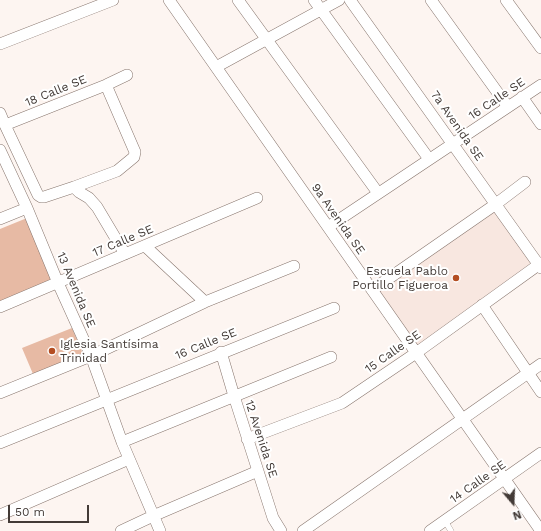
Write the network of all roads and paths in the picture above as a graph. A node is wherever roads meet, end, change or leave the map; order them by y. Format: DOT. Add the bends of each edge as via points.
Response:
graph roads {
  1 [pos="113,0"];
  2 [pos="169,0"];
  3 [pos="238,0"];
  4 [pos="314,0"];
  5 [pos="339,0"];
  6 [pos="350,0"];
  7 [pos="431,0"];
  8 [pos="506,0"];
  9 [pos="321,10"];
  10 [pos="267,39"];
  11 [pos="0,44"];
  12 [pos="541,48"];
  13 [pos="216,67"];
  14 [pos="127,75"];
  15 [pos="106,85"];
  16 [pos="541,85"];
  17 [pos="522,97"];
  18 [pos="508,107"];
  19 [pos="0,113"];
  20 [pos="541,124"];
  21 [pos="5,125"];
  22 [pos="453,144"];
  23 [pos="0,150"];
  24 [pos="429,159"];
  25 [pos="525,182"];
  26 [pos="74,187"];
  27 [pos="378,193"];
  28 [pos="257,198"];
  29 [pos="496,204"];
  30 [pos="27,208"];
  31 [pos="0,219"];
  32 [pos="328,227"];
  33 [pos="145,246"];
  34 [pos="125,254"];
  35 [pos="540,265"];
  36 [pos="294,266"];
  37 [pos="58,283"];
  38 [pos="372,290"];
  39 [pos="205,302"];
  40 [pos="482,305"];
  41 [pos="0,307"];
  42 [pos="334,308"];
  43 [pos="221,352"];
  44 [pos="416,352"];
  45 [pos="91,356"];
  46 [pos="331,357"];
  47 [pos="541,364"];
  48 [pos="528,373"];
  49 [pos="541,392"];
  50 [pos="0,393"];
  51 [pos="234,396"];
  52 [pos="107,399"];
  53 [pos="462,418"];
  54 [pos="247,439"];
  55 [pos="122,442"];
  56 [pos="0,443"];
  57 [pos="541,453"];
  58 [pos="129,459"];
  59 [pos="258,471"];
  60 [pos="504,479"];
  61 [pos="0,515"];
  62 [pos="153,516"];
  63 [pos="444,521"];
  64 [pos="121,531"];
  65 [pos="160,531"];
  66 [pos="282,531"];
  67 [pos="303,531"];
  68 [pos="430,531"];
  69 [pos="451,531"];
  70 [pos="541,531"];
  1 -- 11 [label="street"];
  2 -- 13 [label="street, 9a Avenida SE"];
  3 -- 10 [label="street"];
  4 -- 9 [label="street"];
  5 -- 9 [label="street"];
  6 -- 22 [label="street, 7a Avenida SE"];
  7 -- 18 [label="street"];
  8 -- 12 [label="street"];
  9 -- 10 [label="street"];
  9 -- 24 [label="street"];
  10 -- 13 [label="street"];
  10 -- 27 [label="street"];
  13 -- 32 [label="street, 9a Avenida SE"];
  14 -- 15 [label="street, 18 Calle SE"];
  15 -- 21 [label="street, 18 Calle SE"];
  15 -- 26 [label="street" via="135,152 134,157 117,171"];
  16 -- 17 [label="street, 16 Calle SE"];
  17 -- 18 [label="street, 16 Calle SE"];
  17 -- 20 [label="street"];
  18 -- 22 [label="street, 16 Calle SE"];
  19 -- 21 [label="street"];
  21 -- 26 [label="street" via="38,195 44,197"];
  22 -- 24 [label="street, 16 Calle SE"];
  22 -- 29 [label="street, 7a Avenida SE"];
  23 -- 30 [label="street, 13 Avenida SE"];
  24 -- 27 [label="street, 16 Calle SE"];
  25 -- 29 [label="street"];
  26 -- 34 [label="street" via="97,207"];
  27 -- 32 [label="street, 16 Calle SE"];
  28 -- 33 [label="street, 17 Calle SE"];
  29 -- 35 [label="street, 7a Avenida SE"];
  29 -- 38 [label="street"];
  30 -- 31 [label="street"];
  30 -- 37 [label="street, 13 Avenida SE"];
  32 -- 38 [label="street, 9a Avenida SE"];
  33 -- 34 [label="street, 17 Calle SE"];
  33 -- 39 [label="street"];
  34 -- 37 [label="street, 17 Calle SE"];
  35 -- 40 [label="street, 15 Calle SE"];
  36 -- 39 [label="street"];
  37 -- 41 [label="street, 17 Calle SE"];
  37 -- 45 [label="street, 13 Avenida SE"];
  38 -- 44 [label="street, 9a Avenida SE"];
  39 -- 45 [label="street"];
  40 -- 44 [label="street, 15 Calle SE"];
  40 -- 48 [label="street"];
  42 -- 43 [label="street, 16 Calle SE"];
  43 -- 51 [label="street, 12 Avenida SE"];
  43 -- 52 [label="street, 16 Calle SE"];
  44 -- 53 [label="street, 9a Avenida SE"];
  44 -- 54 [label="street, 15 Calle SE" via="342,403"];
  45 -- 50 [label="street"];
  45 -- 52 [label="street, 13 Avenida SE"];
  46 -- 51 [label="street"];
  47 -- 48 [label="street"];
  48 -- 49 [label="street"];
  48 -- 53 [label="street"];
  51 -- 54 [label="street, 12 Avenida SE"];
  51 -- 55 [label="street"];
  52 -- 55 [label="street, 13 Avenida SE"];
  52 -- 56 [label="street, 16 Calle SE"];
  53 -- 60 [label="street, 9a Avenida SE"];
  53 -- 67 [label="street"];
  54 -- 59 [label="street, 12 Avenida SE"];
  55 -- 58 [label="street, 13 Avenida SE"];
  57 -- 60 [label="street, 14 Calle SE"];
  58 -- 61 [label="street"];
  58 -- 62 [label="street, 13 Avenida SE"];
  59 -- 62 [label="street"];
  59 -- 66 [label="street, 12 Avenida SE" via="273,518"];
  60 -- 63 [label="street, 14 Calle SE"];
  60 -- 70 [label="street, 9a Avenida SE"];
  62 -- 64 [label="street"];
  62 -- 65 [label="street, 13 Avenida SE"];
  63 -- 68 [label="street, 14 Calle SE"];
  63 -- 69 [label="lane"];
}
